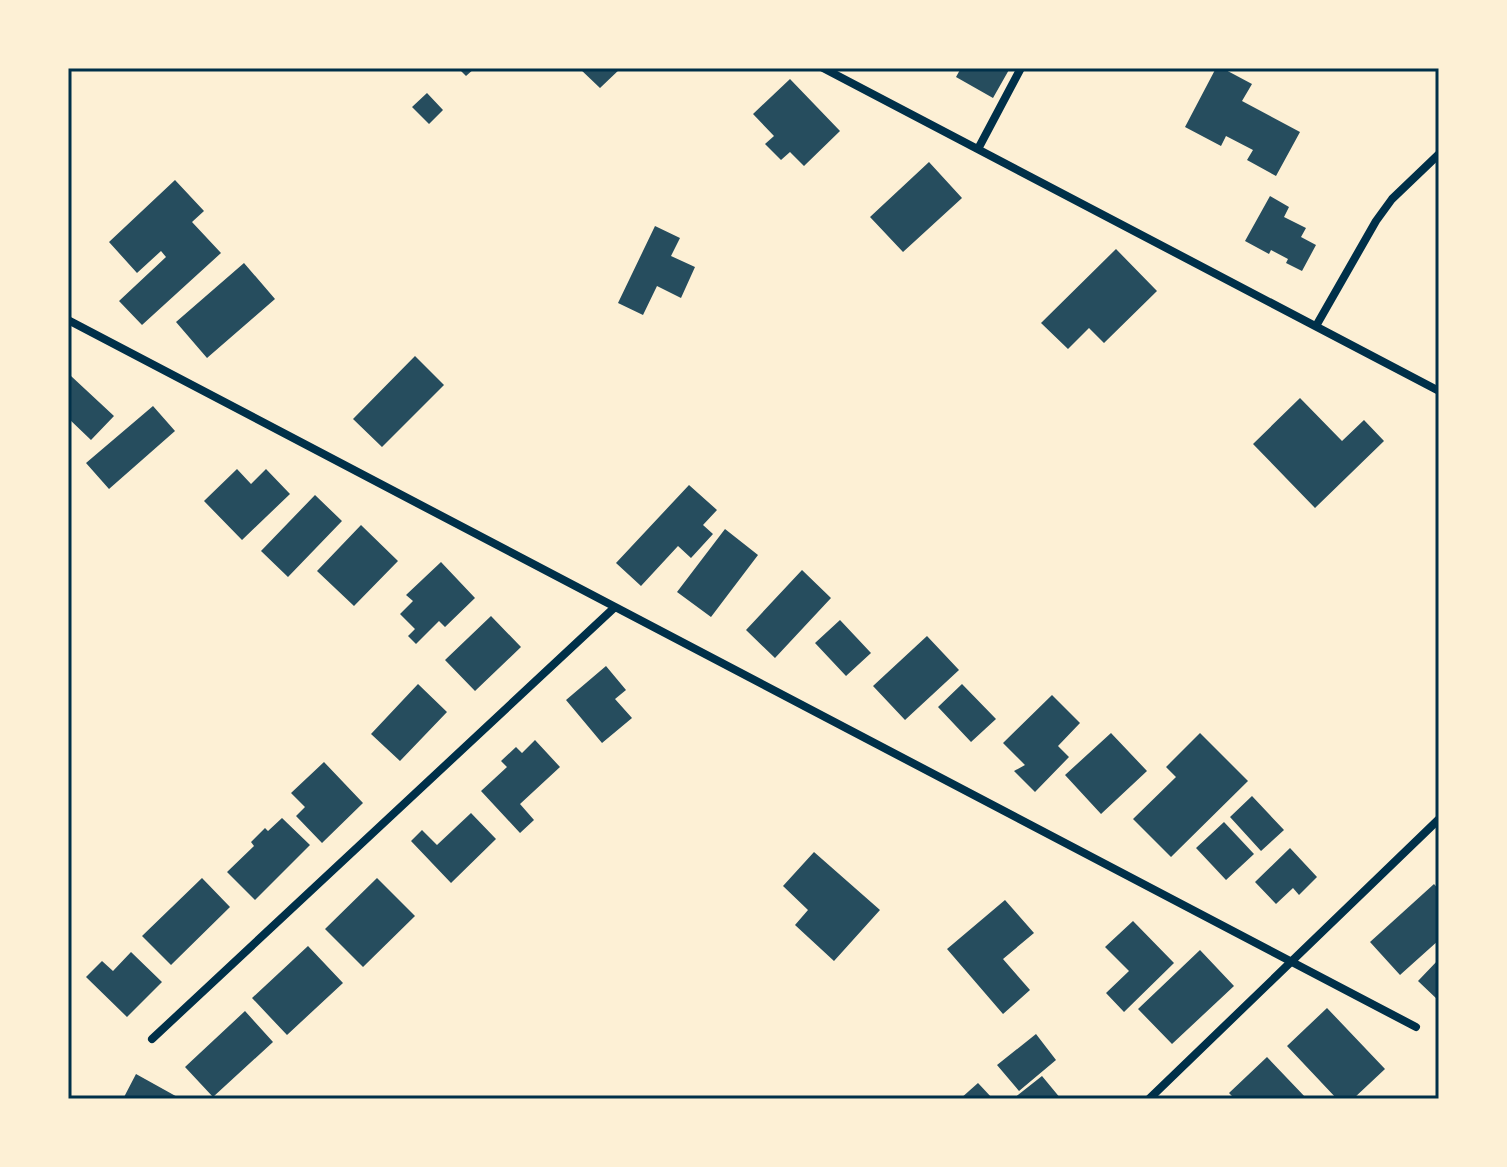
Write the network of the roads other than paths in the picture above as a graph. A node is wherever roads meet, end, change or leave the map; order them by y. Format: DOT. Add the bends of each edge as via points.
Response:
graph roads {
  1 [pos="823,68"];
  2 [pos="1021,68"];
  3 [pos="978,149"];
  4 [pos="1439,154"];
  5 [pos="68,320"];
  6 [pos="1316,326"];
  7 [pos="1439,391"];
  8 [pos="615,607"];
  9 [pos="1439,819"];
  10 [pos="1290,961"];
  11 [pos="1416,1027"];
  12 [pos="152,1039"];
  13 [pos="1149,1099"];
  1 -- 3 [label="street"];
  2 -- 3 [label="street"];
  3 -- 6 [label="street"];
  4 -- 6 [label="street" via="1376,221"];
  5 -- 8 [label="street"];
  6 -- 7 [label="street"];
  8 -- 10 [label="street"];
  8 -- 12 [label="street"];
  9 -- 10 [label="street"];
  10 -- 11 [label="street"];
  10 -- 13 [label="street"];
}
